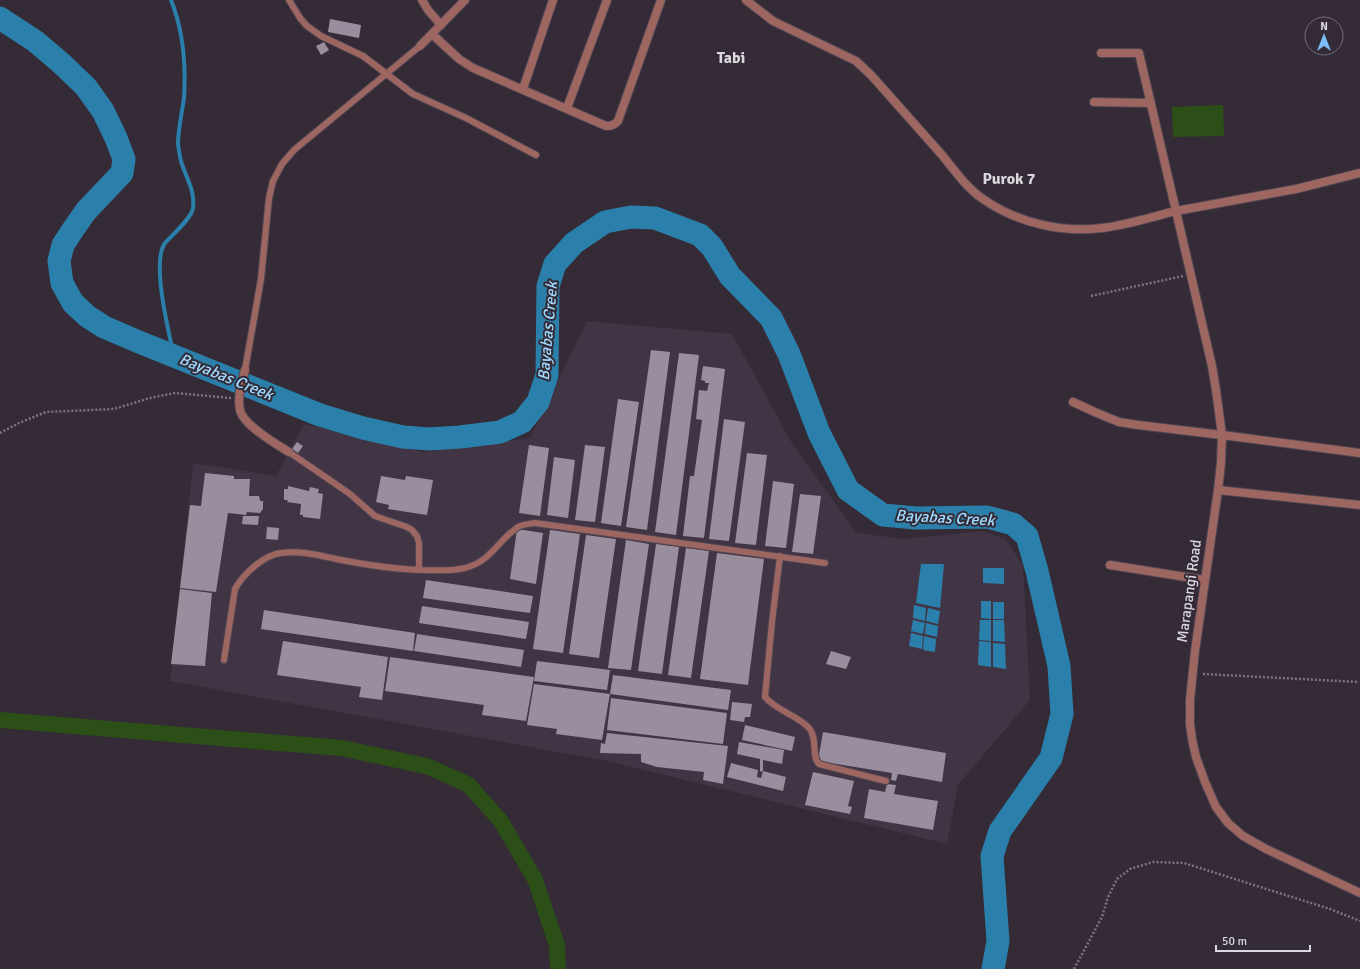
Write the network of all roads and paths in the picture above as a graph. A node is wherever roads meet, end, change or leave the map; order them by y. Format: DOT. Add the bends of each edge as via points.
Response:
graph roads {
  1 [pos="289,0"];
  2 [pos="422,0"];
  3 [pos="465,0"];
  4 [pos="553,0"];
  5 [pos="606,0"];
  6 [pos="661,0"];
  7 [pos="746,0"];
  8 [pos="442,25"];
  9 [pos="432,34"];
  10 [pos="420,46"];
  11 [pos="1101,54"];
  12 [pos="387,75"];
  13 [pos="523,89"];
  14 [pos="1094,102"];
  15 [pos="1151,103"];
  16 [pos="567,108"];
  17 [pos="536,154"];
  18 [pos="1360,172"];
  19 [pos="1176,210"];
  20 [pos="1191,275"];
  21 [pos="1091,296"];
  22 [pos="245,370"];
  23 [pos="240,396"];
  24 [pos="1073,402"];
  25 [pos="0,433"];
  26 [pos="1222,435"];
  27 [pos="288,452"];
  28 [pos="1360,453"];
  29 [pos="1218,490"];
  30 [pos="1360,505"];
  31 [pos="780,556"];
  32 [pos="825,562"];
  33 [pos="1110,565"];
  34 [pos="419,570"];
  35 [pos="1205,580"];
  36 [pos="224,660"];
  37 [pos="1192,674"];
  38 [pos="1359,682"];
  39 [pos="886,781"];
  40 [pos="1360,894"];
  41 [pos="1360,921"];
  42 [pos="1074,969"];
  1 -- 12 [label="lane" via="300,18 321,36 363,56"];
  2 -- 8 [label="street"];
  3 -- 8 [label="street"];
  4 -- 13 [label="street"];
  5 -- 16 [label="street"];
  6 -- 16 [label="street" via="618,121 606,126"];
  7 -- 19 [label="street" via="773,21 856,61 965,183 984,200 1007,213 1041,224 1083,230 1123,224"];
  8 -- 9 [label="street"];
  9 -- 10 [label="street"];
  9 -- 13 [label="street" via="459,59 473,68"];
  10 -- 12 [label="lane"];
  11 -- 15 [label="street, Marapangi Road" via="1139,54"];
  12 -- 17 [label="lane" via="413,94"];
  12 -- 22 [label="lane" via="294,150 282,164 273,181 261,279"];
  13 -- 16 [label="street"];
  14 -- 15 [label="street"];
  15 -- 19 [label="street, Marapangi Road"];
  18 -- 19 [label="street" via="1296,190"];
  19 -- 20 [label="street, Marapangi Road"];
  20 -- 21 [label="path"];
  20 -- 26 [label="street, Marapangi Road" via="1212,366"];
  22 -- 23 [label="street"];
  23 -- 25 [label="path" via="175,393 114,409 46,412"];
  23 -- 27 [label="street" via="240,411 243,417"];
  24 -- 26 [label="street" via="1119,422"];
  26 -- 28 [label="street"];
  26 -- 29 [label="street, Marapangi Road"];
  27 -- 34 [label="lane" via="350,494 375,516 412,530 419,542"];
  29 -- 30 [label="street"];
  29 -- 35 [label="street, Marapangi Road"];
  31 -- 32 [label="lane"];
  31 -- 34 [label="lane" via="535,523 518,527 473,566 461,569"];
  31 -- 39 [label="lane" via="765,698 809,728 814,737 816,760 819,764"];
  33 -- 35 [label="street"];
  34 -- 36 [label="lane" via="362,564 307,553 282,552 273,555 245,574 235,589"];
  35 -- 37 [label="street, Marapangi Road"];
  37 -- 38 [label="path"];
  37 -- 40 [label="street, Marapangi Road" via="1190,724 1196,757 1204,782 1228,824 1266,849"];
  41 -- 42 [label="path" via="1330,909 1184,864 1153,862 1130,869 1117,879 1102,917"];
}
